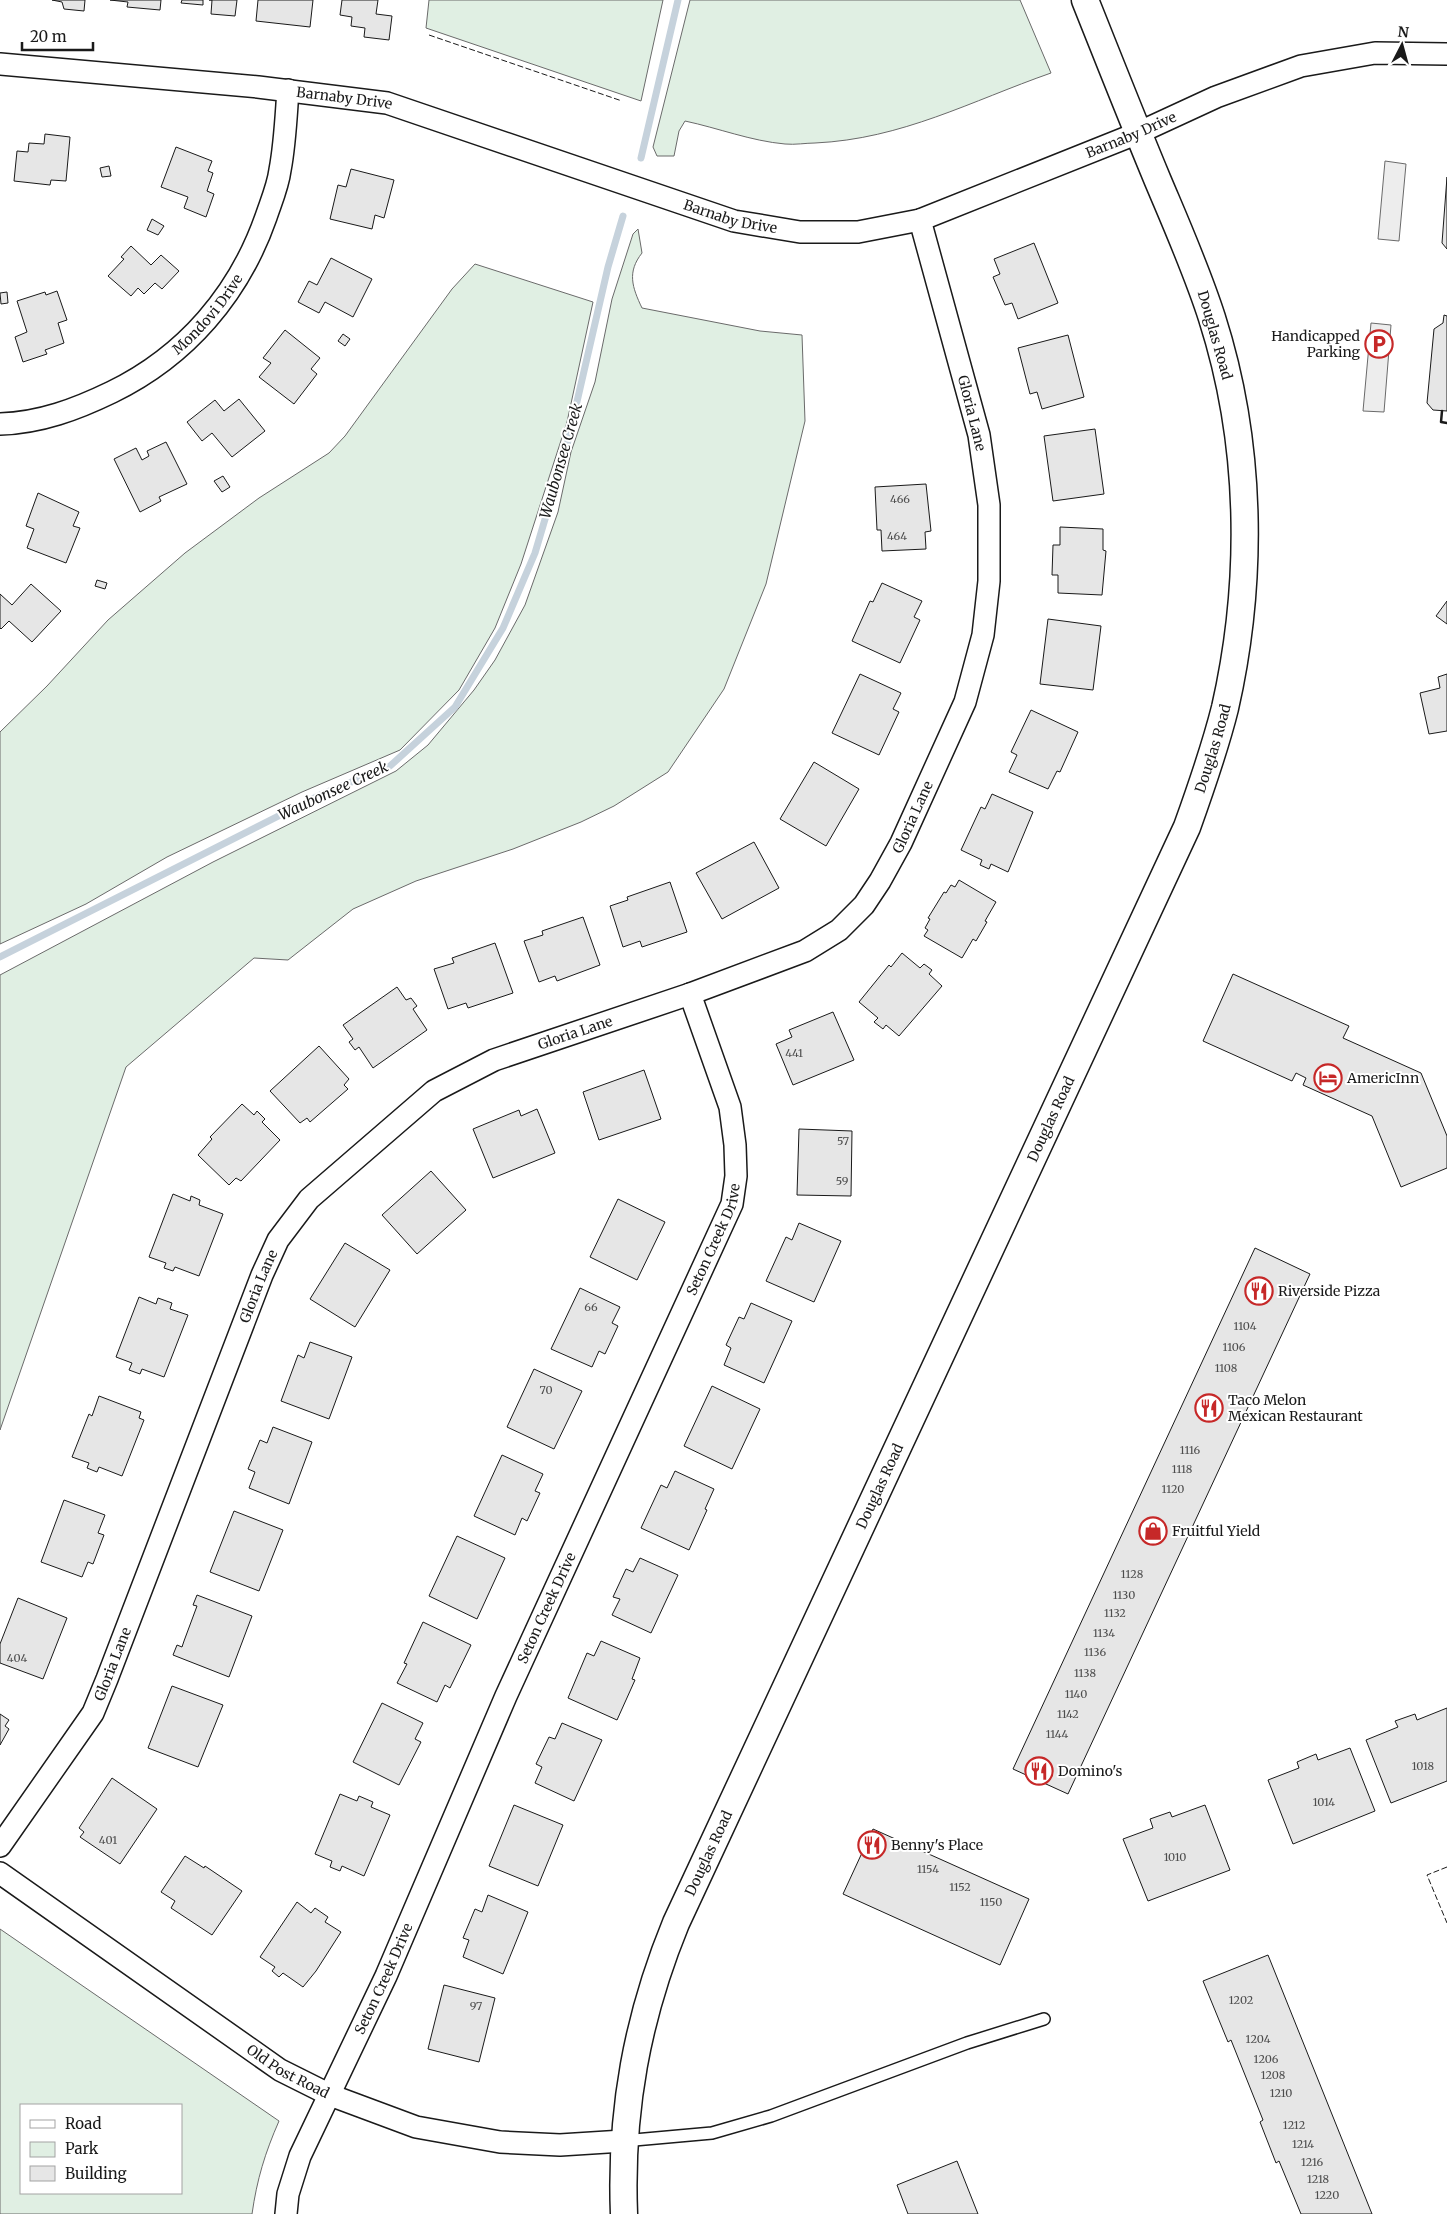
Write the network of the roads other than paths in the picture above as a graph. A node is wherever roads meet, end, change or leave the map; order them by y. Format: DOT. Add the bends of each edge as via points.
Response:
graph roads {
  1 [pos="1085,0"];
  2 [pos="1447,54"];
  3 [pos="0,64"];
  4 [pos="288,90"];
  5 [pos="1138,133"];
  6 [pos="920,220"];
  7 [pos="0,424"];
  8 [pos="690,994"];
  9 [pos="0,1846"];
  10 [pos="0,1873"];
  11 [pos="1044,2018"];
  12 [pos="330,2095"];
  13 [pos="623,2141"];
  14 [pos="286,2214"];
  15 [pos="624,2214"];
  1 -- 5 [label="street, Douglas Road"];
  2 -- 5 [label="street, Barnaby Drive" via="1375,53 1301,66 1216,97"];
  3 -- 4 [label="street, Barnaby Drive"];
  4 -- 6 [label="street, Barnaby Drive" via="387,103 734,221 800,232 858,232"];
  4 -- 7 [label="street, Mondovi Drive" via="280,170 273,198 245,267 209,319 180,349 124,386 87,404 51,416"];
  5 -- 6 [label="street, Barnaby Drive"];
  5 -- 13 [label="street, Douglas Road" via="1212,317 1237,425 1246,531 1244,578 1225,708 1187,828 676,1923 644,2013 627,2101"];
  6 -- 8 [label="street, Gloria Lane" via="979,435 989,505 989,581 972,679 965,702 901,843 864,905 840,930 806,951"];
  8 -- 9 [label="street, Gloria Lane" via="494,1060 434,1091 309,1199 278,1240 262,1275 93,1713"];
  8 -- 12 [label="street, Seton Creek Drive" via="730,1107 736,1153 732,1204 506,1696 386,1976"];
  10 -- 12 [label="street, Old Post Road" via="280,2070"];
  11 -- 13 [label="lane" via="966,2043 771,2116 712,2133"];
  12 -- 13 [label="street, Old Post Road" via="416,2127 500,2142 560,2145"];
  12 -- 14 [label="street, Seton Creek Drive" via="300,2156 288,2194"];
  13 -- 15 [label="street, Douglas Road"];
}
